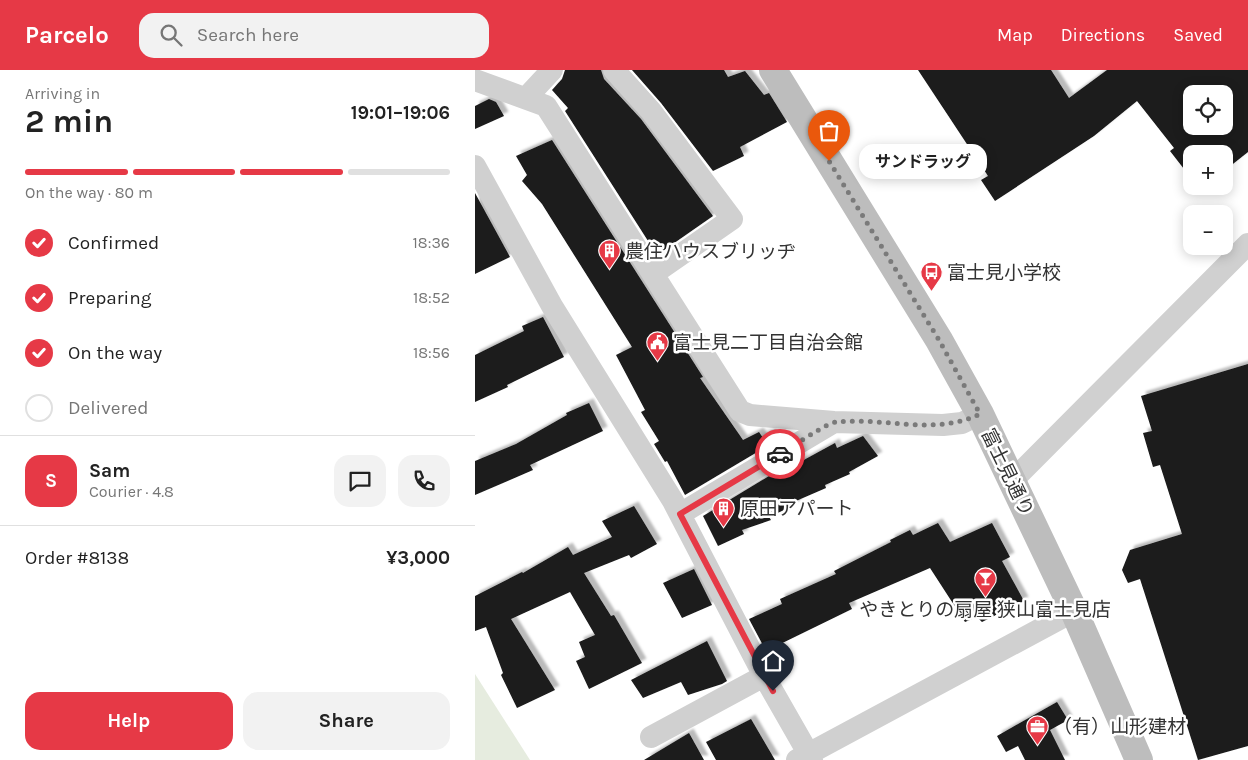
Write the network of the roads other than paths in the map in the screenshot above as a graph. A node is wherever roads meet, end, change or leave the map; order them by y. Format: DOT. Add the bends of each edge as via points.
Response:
graph roads {
  1 [pos="552,70"];
  2 [pos="614,70"];
  3 [pos="781,73"];
  4 [pos="475,80"];
  5 [pos="526,98"];
  6 [pos="475,166"];
  7 [pos="1248,244"];
  8 [pos="653,274"];
  9 [pos="980,414"];
  10 [pos="834,422"];
  11 [pos="1013,480"];
  12 [pos="680,514"];
  13 [pos="1074,611"];
  14 [pos="764,676"];
  15 [pos="651,737"];
  16 [pos="806,758"];
  17 [pos="1139,760"];
  1 -- 5 [label="street"];
  2 -- 8 [label="street" via="651,111 732,219"];
  3 -- 9 [label="street, 富士見通り"];
  4 -- 5 [label="street"];
  5 -- 8 [label="street" via="546,106"];
  6 -- 12 [label="street" via="552,306"];
  7 -- 11 [label="street"];
  8 -- 10 [label="street" via="740,411 750,415"];
  9 -- 10 [label="street" via="962,423 943,425"];
  9 -- 11 [label="street, 富士見通り"];
  10 -- 12 [label="street"];
  11 -- 13 [label="street, 富士見通り"];
  12 -- 14 [label="street"];
  13 -- 16 [label="street"];
  13 -- 17 [label="street, 富士見通り"];
  14 -- 15 [label="street"];
  14 -- 16 [label="street"];
}
